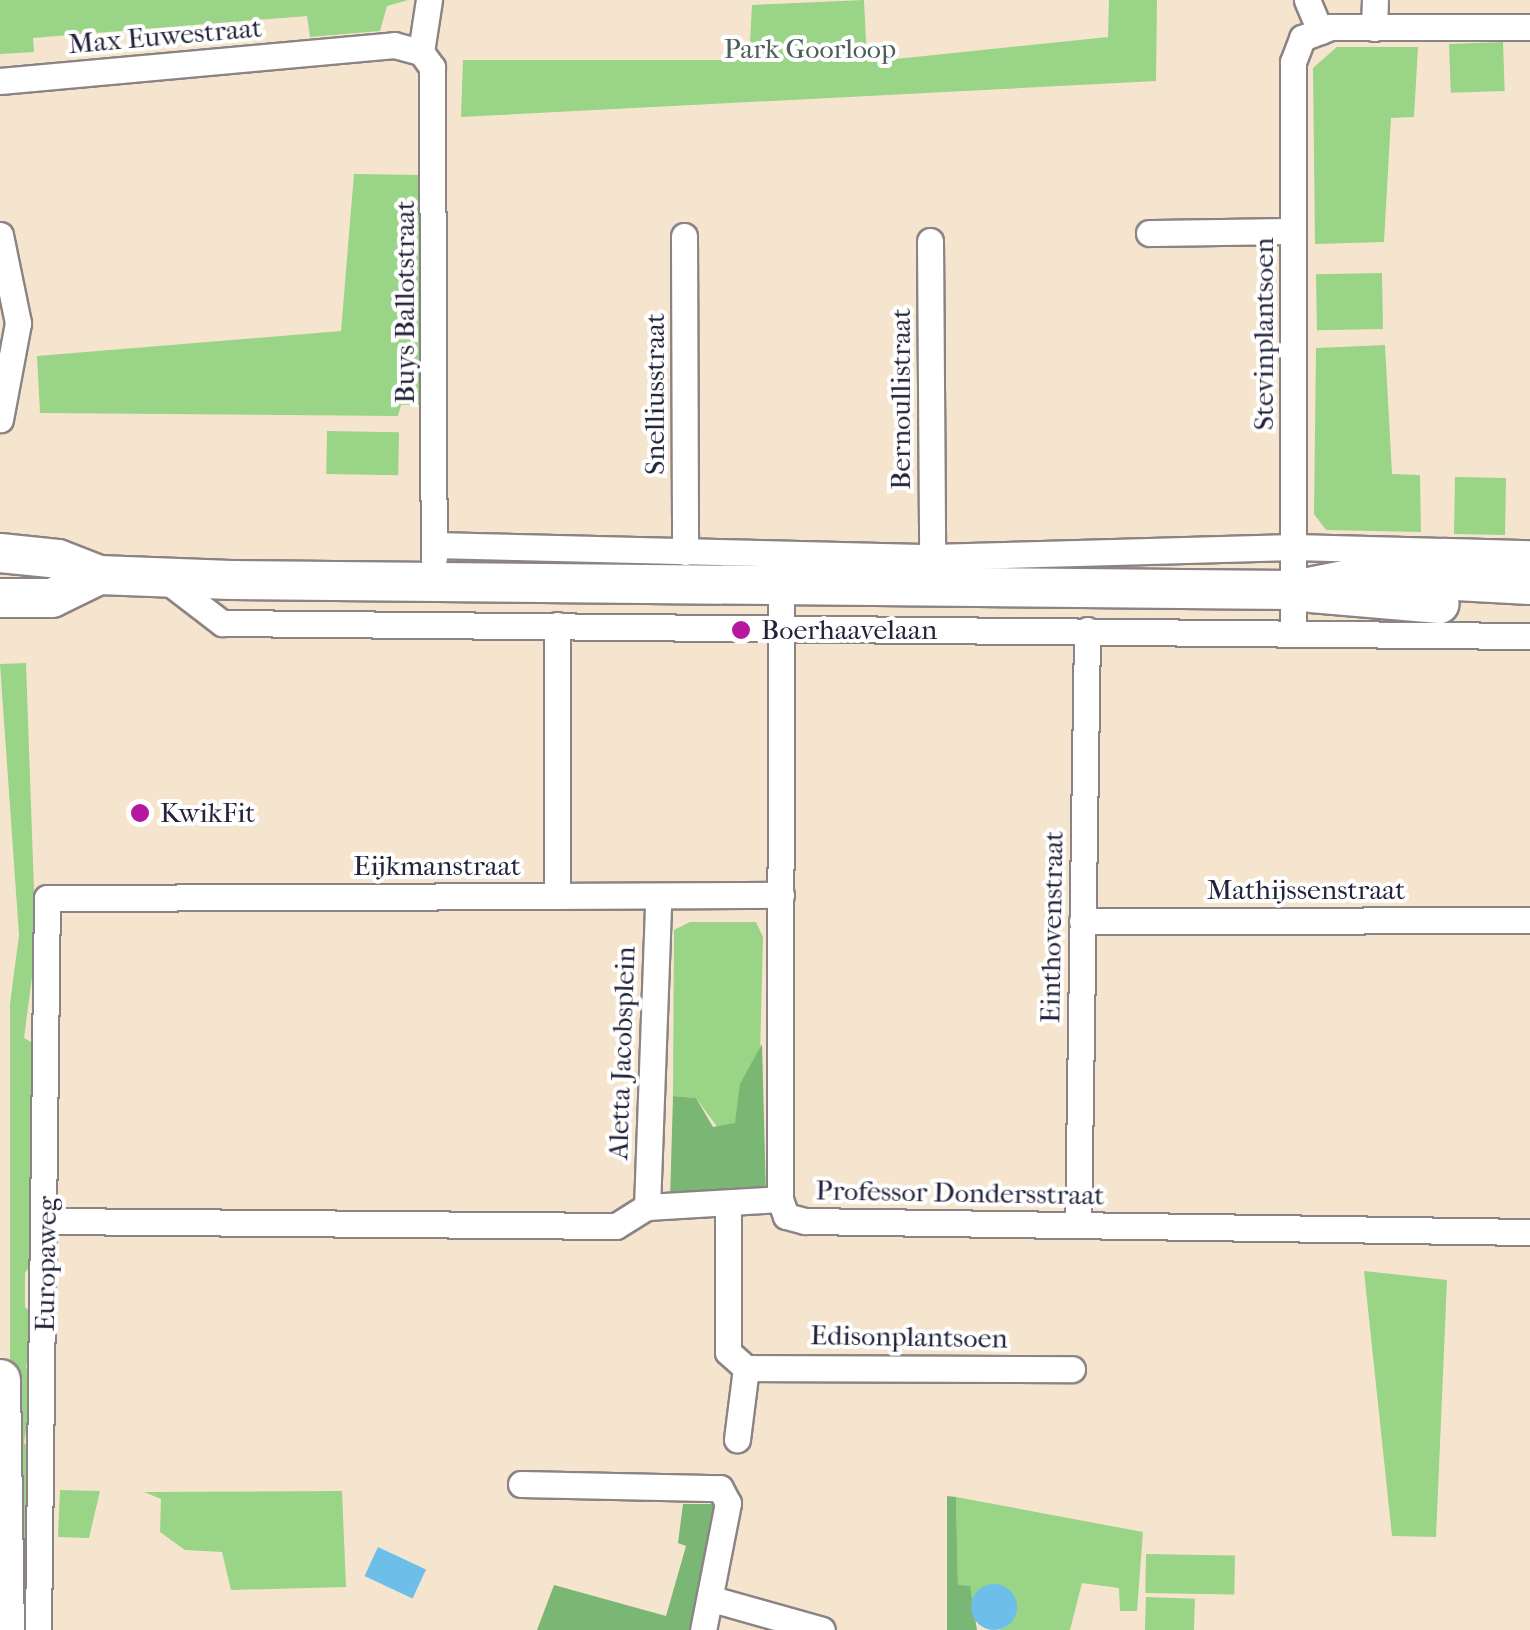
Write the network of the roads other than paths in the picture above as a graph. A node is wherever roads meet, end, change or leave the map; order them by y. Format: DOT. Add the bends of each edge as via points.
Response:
graph roads {
  1 [pos="429,0"];
  2 [pos="1307,0"];
  3 [pos="1375,0"];
  4 [pos="1530,27"];
  5 [pos="1374,28"];
  6 [pos="1311,34"];
  7 [pos="421,52"];
  8 [pos="0,82"];
  9 [pos="1293,231"];
  10 [pos="1149,233"];
  11 [pos="0,235"];
  12 [pos="684,236"];
  13 [pos="930,241"];
  14 [pos="0,419"];
  15 [pos="434,545"];
  16 [pos="1294,547"];
  17 [pos="685,552"];
  18 [pos="0,553"];
  19 [pos="1530,553"];
  20 [pos="932,557"];
  21 [pos="781,568"];
  22 [pos="99,575"];
  23 [pos="162,577"];
  24 [pos="434,583"];
  25 [pos="1530,585"];
  26 [pos="1294,590"];
  27 [pos="0,598"];
  28 [pos="1530,605"];
  29 [pos="557,625"];
  30 [pos="782,625"];
  31 [pos="1087,630"];
  32 [pos="1293,631"];
  33 [pos="1530,636"];
  34 [pos="557,896"];
  35 [pos="781,896"];
  36 [pos="47,898"];
  37 [pos="658,900"];
  38 [pos="1530,920"];
  39 [pos="1082,921"];
  40 [pos="780,1199"];
  41 [pos="728,1204"];
  42 [pos="647,1207"];
  43 [pos="48,1220"];
  44 [pos="1078,1225"];
  45 [pos="1530,1232"];
  46 [pos="746,1368"];
  47 [pos="1072,1370"];
  48 [pos="0,1380"];
  49 [pos="736,1439"];
  50 [pos="521,1484"];
  51 [pos="712,1599"];
  52 [pos="4,1630"];
  53 [pos="38,1630"];
  54 [pos="703,1630"];
  55 [pos="822,1630"];
  1 -- 7 [label="street"];
  2 -- 6 [label="street"];
  3 -- 5 [label="street"];
  4 -- 5 [label="street"];
  5 -- 6 [label="street"];
  6 -- 9 [label="street, Stevinplantsoen" via="1293,62"];
  7 -- 8 [label="street, Max Euwestraat" via="394,46"];
  7 -- 15 [label="street, Buys Ballotstraat" via="432,67"];
  9 -- 10 [label="street"];
  9 -- 16 [label="street, Stevinplantsoen"];
  11 -- 14 [label="street" via="18,353"];
  12 -- 17 [label="street, Snelliusstraat"];
  13 -- 20 [label="street, Bernoullistraat"];
  15 -- 17 [label="street"];
  15 -- 24 [label="street, Buys Ballotstraat"];
  16 -- 19 [label="street"];
  16 -- 20 [label="street"];
  16 -- 26 [label="street, Stevinplantsoen"];
  17 -- 21 [label="street"];
  18 -- 22 [label="main road" via="58,559"];
  20 -- 21 [label="street"];
  21 -- 24 [label="main road"];
  21 -- 26 [label="main road"];
  21 -- 30 [label="street"];
  22 -- 23 [label="main road"];
  22 -- 27 [label="main road" via="52,598"];
  23 -- 24 [label="main road"];
  23 -- 29 [label="street" via="222,623"];
  25 -- 26 [label="main road" via="1364,576"];
  26 -- 28 [label="main road" via="1350,602"];
  26 -- 32 [label="street, Stevinplantsoen"];
  29 -- 30 [label="street"];
  29 -- 34 [label="street, Eijkmanstraat"];
  30 -- 31 [label="street"];
  30 -- 35 [label="street"];
  31 -- 32 [label="street"];
  31 -- 39 [label="street, Einthovenstraat"];
  32 -- 33 [label="street"];
  34 -- 36 [label="street, Eijkmanstraat"];
  34 -- 37 [label="street"];
  35 -- 37 [label="street"];
  35 -- 40 [label="street"];
  36 -- 43 [label="street, Europaweg"];
  37 -- 42 [label="street, Aletta Jacobsplein"];
  38 -- 39 [label="street, Mathijssenstraat"];
  39 -- 44 [label="street, Einthovenstraat"];
  40 -- 41 [label="street, Professor Dondersstraat"];
  40 -- 44 [label="street, Professor Dondersstraat" via="786,1216 805,1221"];
  41 -- 42 [label="street, Professor Dondersstraat"];
  41 -- 46 [label="street" via="728,1352"];
  42 -- 43 [label="street, Professor Dondersstraat" via="616,1226"];
  43 -- 53 [label="street, Europaweg"];
  44 -- 45 [label="street, Professor Dondersstraat"];
  46 -- 47 [label="street, Edisonplantsoen"];
  46 -- 49 [label="street"];
  48 -- 52 [label="main road"];
  50 -- 51 [label="street" via="720,1488 728,1504"];
  51 -- 54 [label="street"];
  51 -- 55 [label="street"];
}
